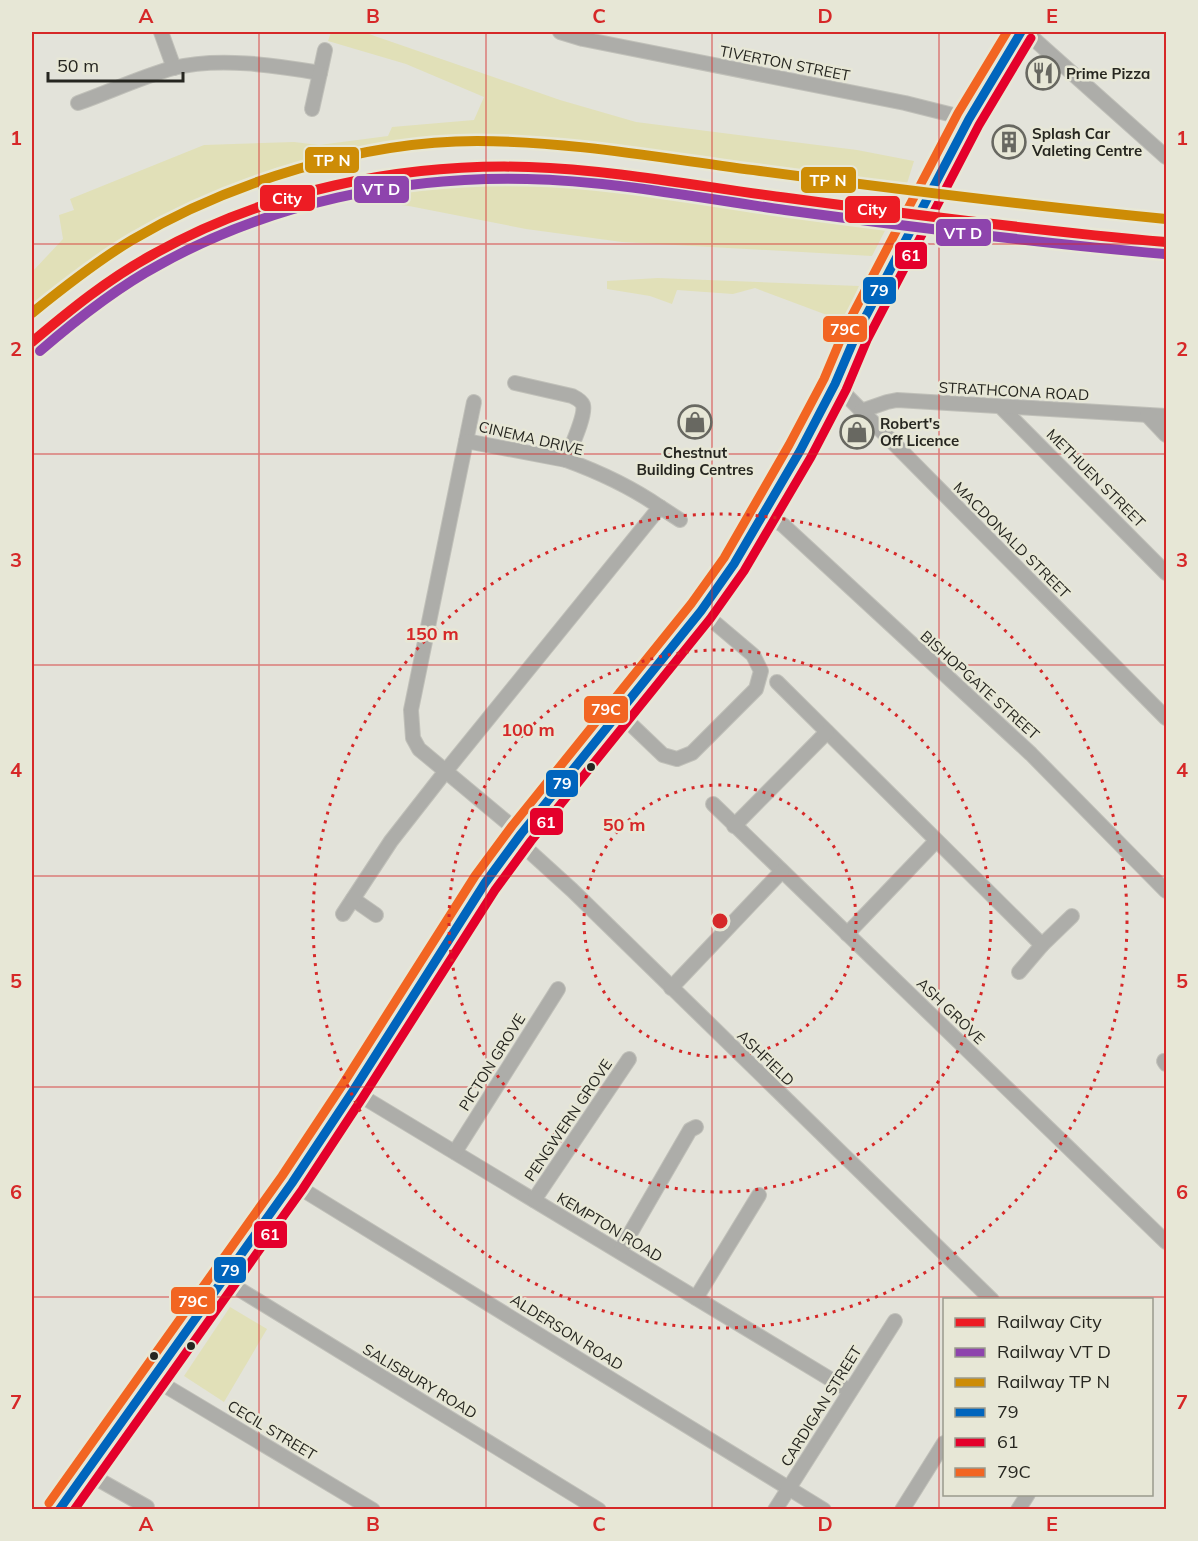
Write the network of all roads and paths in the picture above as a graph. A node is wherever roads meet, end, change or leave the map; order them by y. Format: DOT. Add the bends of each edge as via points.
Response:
graph roads {
  1 [pos="161,32"];
  2 [pos="560,32"];
  3 [pos="1021,32"];
  4 [pos="1026,32"];
  5 [pos="584,35"];
  6 [pos="325,50"];
  7 [pos="174,68"];
  8 [pos="320,73"];
  9 [pos="78,103"];
  10 [pos="312,109"];
  11 [pos="969,119"];
  12 [pos="1167,157"];
  13 [pos="515,383"];
  14 [pos="835,384"];
  15 [pos="474,402"];
  16 [pos="1001,407"];
  17 [pos="861,411"];
  18 [pos="1147,415"];
  19 [pos="1167,416"];
  20 [pos="1167,435"];
  21 [pos="466,441"];
  22 [pos="566,460"];
  23 [pos="660,507"];
  24 [pos="763,514"];
  25 [pos="680,520"];
  26 [pos="1167,573"];
  27 [pos="701,610"];
  28 [pos="777,682"];
  29 [pos="619,713"];
  30 [pos="1167,718"];
  31 [pos="827,732"];
  32 [pos="445,772"];
  33 [pos="712,804"];
  34 [pos="734,826"];
  35 [pos="519,837"];
  36 [pos="936,841"];
  37 [pos="782,871"];
  38 [pos="1167,891"];
  39 [pos="352,899"];
  40 [pos="343,914"];
  41 [pos="376,915"];
  42 [pos="1072,916"];
  43 [pos="847,934"];
  44 [pos="1042,945"];
  45 [pos="1019,972"];
  46 [pos="672,988"];
  47 [pos="558,989"];
  48 [pos="629,1059"];
  49 [pos="353,1090"];
  50 [pos="696,1127"];
  51 [pos="455,1152"];
  52 [pos="292,1183"];
  53 [pos="759,1195"];
  54 [pos="534,1200"];
  55 [pos="1167,1242"];
  56 [pos="620,1251"];
  57 [pos="224,1280"];
  58 [pos="696,1298"];
  59 [pos="991,1298"];
  60 [pos="895,1321"];
  61 [pos="154,1379"];
  62 [pos="850,1391"];
  63 [pos="943,1446"];
  64 [pos="85,1472"];
  65 [pos="789,1488"];
  66 [pos="1027,1496"];
  67 [pos="147,1508"];
  68 [pos="59,1509"];
  69 [pos="373,1509"];
  70 [pos="599,1509"];
  71 [pos="775,1509"];
  72 [pos="824,1509"];
  73 [pos="902,1509"];
  74 [pos="1018,1509"];
  1 -- 7 [label="street"];
  2 -- 5 [label="street, TIVERTON STREET"];
  3 -- 11 [label="main road"];
  4 -- 12 [label="street"];
  5 -- 11 [label="street, TIVERTON STREET"];
  6 -- 8 [label="street"];
  7 -- 8 [label="street" via="218,63 271,64"];
  7 -- 9 [label="street"];
  8 -- 10 [label="street"];
  11 -- 14 [label="main road"];
  13 -- 22 [label="street" via="572,396 583,406"];
  14 -- 17 [label="street, MACDONALD STREET"];
  14 -- 24 [label="main road"];
  15 -- 21 [label="street"];
  16 -- 17 [label="street, STRATHCONA ROAD" via="897,400"];
  16 -- 18 [label="street, STRATHCONA ROAD"];
  16 -- 26 [label="street, METHUEN STREET"];
  17 -- 30 [label="street, MACDONALD STREET"];
  18 -- 19 [label="street, STRATHCONA ROAD"];
  18 -- 20 [label="street"];
  21 -- 22 [label="street, CINEMA DRIVE"];
  21 -- 32 [label="street, CINEMA DRIVE" via="410,725 419,749"];
  22 -- 23 [label="street, CINEMA DRIVE" via="599,473"];
  23 -- 25 [label="street, CINEMA DRIVE"];
  23 -- 32 [label="street"];
  24 -- 27 [label="main road"];
  24 -- 38 [label="street, BISHOPGATE STREET" via="783,525 1031,753"];
  27 -- 29 [label="main road"];
  27 -- 29 [label="street" via="753,655 761,671 756,689 692,753 677,759 663,755"];
  28 -- 31 [label="street"];
  29 -- 35 [label="main road"];
  31 -- 34 [label="street"];
  31 -- 36 [label="street"];
  32 -- 35 [label="street, CINEMA DRIVE"];
  32 -- 39 [label="street"];
  33 -- 34 [label="street, ASH GROVE"];
  34 -- 37 [label="street, ASH GROVE"];
  35 -- 46 [label="street, ASHFIELD"];
  35 -- 49 [label="main road" via="485,883"];
  36 -- 43 [label="street"];
  36 -- 44 [label="street"];
  37 -- 43 [label="street, ASH GROVE"];
  37 -- 46 [label="street"];
  39 -- 40 [label="street"];
  39 -- 41 [label="street"];
  42 -- 44 [label="street"];
  43 -- 55 [label="street, ASH GROVE"];
  44 -- 45 [label="street"];
  46 -- 59 [label="street, ASHFIELD"];
  47 -- 51 [label="street, PICTON GROVE"];
  48 -- 54 [label="street, PENGWERN GROVE"];
  49 -- 51 [label="street, KEMPTON ROAD"];
  49 -- 52 [label="main road"];
  50 -- 56 [label="street" via="690,1130"];
  51 -- 54 [label="street, KEMPTON ROAD"];
  52 -- 57 [label="main road"];
  52 -- 65 [label="street, ALDERSON ROAD"];
  53 -- 58 [label="street"];
  54 -- 56 [label="street, KEMPTON ROAD"];
  56 -- 58 [label="street, KEMPTON ROAD"];
  57 -- 61 [label="main road"];
  57 -- 70 [label="street, SALISBURY ROAD"];
  58 -- 62 [label="street, KEMPTON ROAD"];
  60 -- 62 [label="street, CARDIGAN STREET"];
  61 -- 64 [label="main road"];
  61 -- 69 [label="street, CECIL STREET"];
  62 -- 65 [label="street, CARDIGAN STREET"];
  63 -- 73 [label="street"];
  64 -- 67 [label="street"];
  64 -- 68 [label="main road"];
  65 -- 71 [label="street, CARDIGAN STREET"];
  65 -- 72 [label="street, ALDERSON ROAD"];
  66 -- 74 [label="street"];
}
